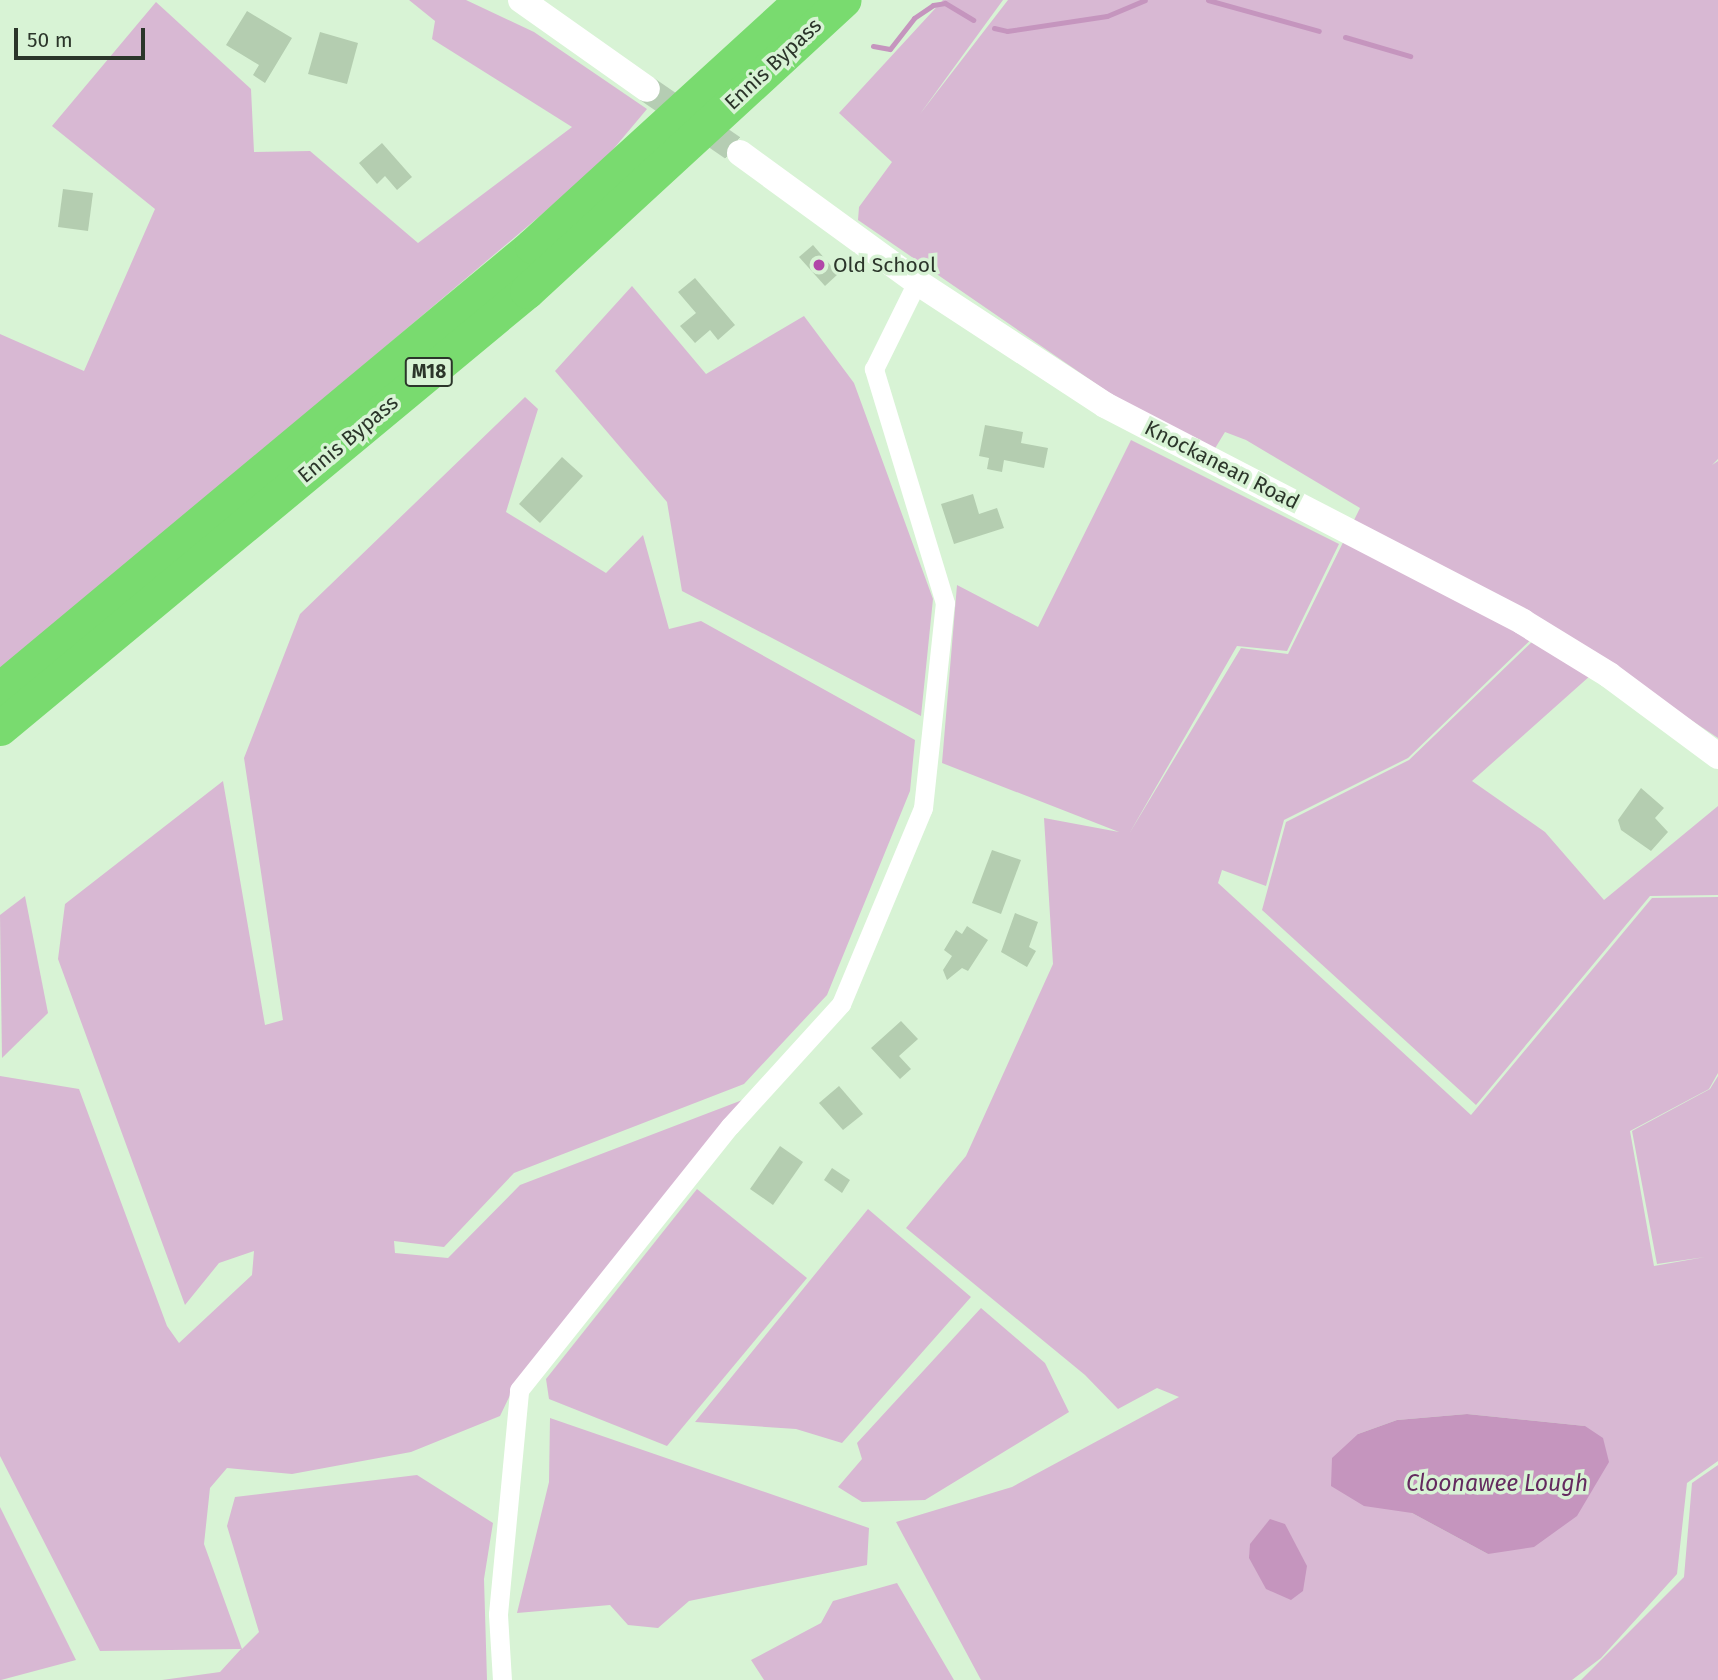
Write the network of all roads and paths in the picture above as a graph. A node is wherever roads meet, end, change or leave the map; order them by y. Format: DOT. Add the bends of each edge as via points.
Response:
graph roads {
  1 [pos="521,0"];
  2 [pos="801,0"];
  3 [pos="843,0"];
  4 [pos="647,89"];
  5 [pos="740,153"];
  6 [pos="917,282"];
  7 [pos="0,689"];
  8 [pos="0,728"];
  9 [pos="1718,756"];
  10 [pos="502,1680"];
  1 -- 4 [label="street"];
  2 -- 7 [label="highway, Ennis Bypass / M18" via="532,246"];
  3 -- 8 [label="highway, Ennis Bypass / M18" via="527,291"];
  5 -- 6 [label="street, Knockanean Road"];
  6 -- 9 [label="street, Knockanean Road" via="1105,405 1523,622 1609,675"];
  6 -- 10 [label="street" via="874,369 945,603 923,808 842,1004 730,1126 519,1390 498,1614"];
}
